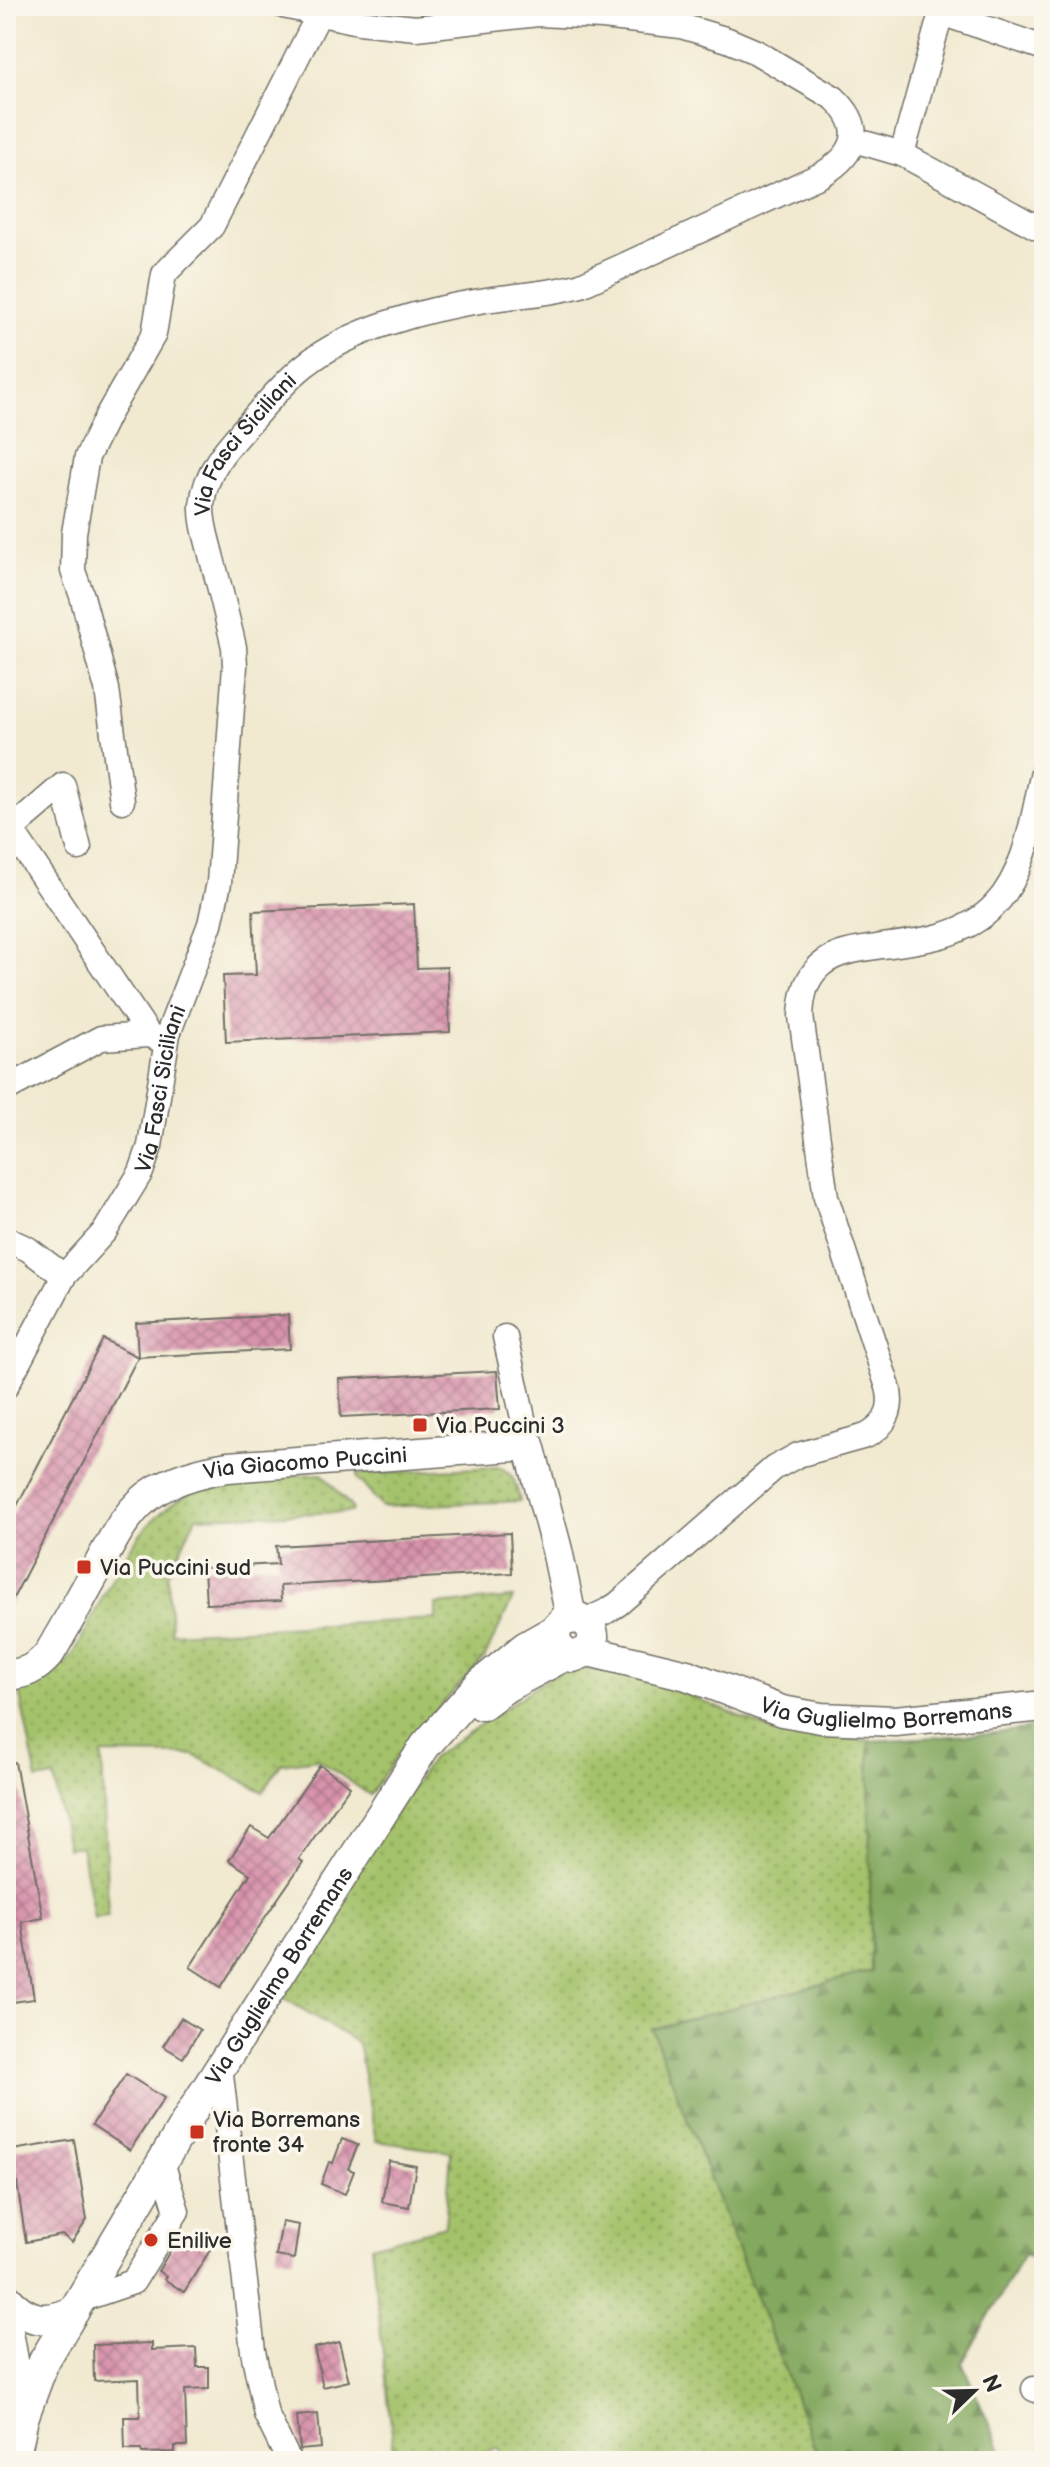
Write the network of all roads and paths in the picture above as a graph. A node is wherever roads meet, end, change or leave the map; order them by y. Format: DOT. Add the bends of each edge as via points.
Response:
graph roads {
  1 [pos="283,6"];
  2 [pos="942,9"];
  3 [pos="319,14"];
  4 [pos="1044,48"];
  5 [pos="854,136"];
  6 [pos="902,154"];
  7 [pos="1038,228"];
  8 [pos="1044,768"];
  9 [pos="122,801"];
  10 [pos="9,826"];
  11 [pos="79,848"];
  12 [pos="158,1038"];
  13 [pos="6,1089"];
  14 [pos="6,1239"];
  15 [pos="64,1276"];
  16 [pos="505,1337"];
  17 [pos="6,1386"];
  18 [pos="529,1445"];
  19 [pos="576,1633"];
  20 [pos="6,1675"];
  21 [pos="1044,1706"];
  22 [pos="220,2066"];
  23 [pos="6,2298"];
  24 [pos="77,2306"];
  25 [pos="6,2320"];
  26 [pos="44,2361"];
  27 [pos="10,2370"];
  28 [pos="23,2418"];
  29 [pos="14,2461"];
  30 [pos="289,2461"];
  1 -- 3 [label="street"];
  2 -- 4 [label="street"];
  2 -- 6 [label="street"];
  3 -- 5 [label="street" via="416,28 538,14 681,26 756,52 834,98 844,107"];
  3 -- 9 [label="street" via="212,226 164,274 154,334 87,457 73,571 107,689"];
  5 -- 6 [label="street"];
  5 -- 12 [label="street, Via Fasci Siciliani" via="845,156 821,175 581,285 452,306 328,349 279,390 222,453 206,484 202,519 235,657 219,883 210,924 174,1015"];
  6 -- 7 [label="street"];
  8 -- 19 [label="street" via="1016,874 993,907 957,931 839,954 816,969 802,998 826,1197 888,1387 887,1416 866,1436 798,1455 774,1468 618,1604"];
  10 -- 11 [label="street" via="63,785"];
  10 -- 12 [label="street"];
  12 -- 13 [label="street" via="101,1038"];
  12 -- 15 [label="street, Via Fasci Siciliani" via="150,1146 141,1172 105,1231"];
  14 -- 15 [label="street"];
  15 -- 17 [label="street, Via Fasci Siciliani"];
  16 -- 18 [label="street"];
  18 -- 19 [label="main road"];
  18 -- 20 [label="main road, Via Giacomo Puccini" via="228,1467 179,1479 155,1491 117,1532 49,1654 24,1674"];
  19 -- 21 [label="main road, Via Guglielmo Borremans" via="661,1653 687,1675 782,1711 821,1718 895,1721"];
  19 -- 22 [label="main road, Via Guglielmo Borremans" via="425,1746"];
  22 -- 24 [label="main road, Via Guglielmo Borremans"];
  22 -- 30 [label="street" via="253,2351 266,2414"];
  23 -- 24 [label="main road" via="26,2314 47,2321 58,2320"];
  24 -- 26 [label="main road, Via Guglielmo Borremans"];
  25 -- 27 [label="main road"];
  26 -- 27 [label="main road" via="27,2371"];
  26 -- 28 [label="main road, Via Guglielmo Borremans"];
  27 -- 28 [label="main road"];
  28 -- 29 [label="main road"];
}
